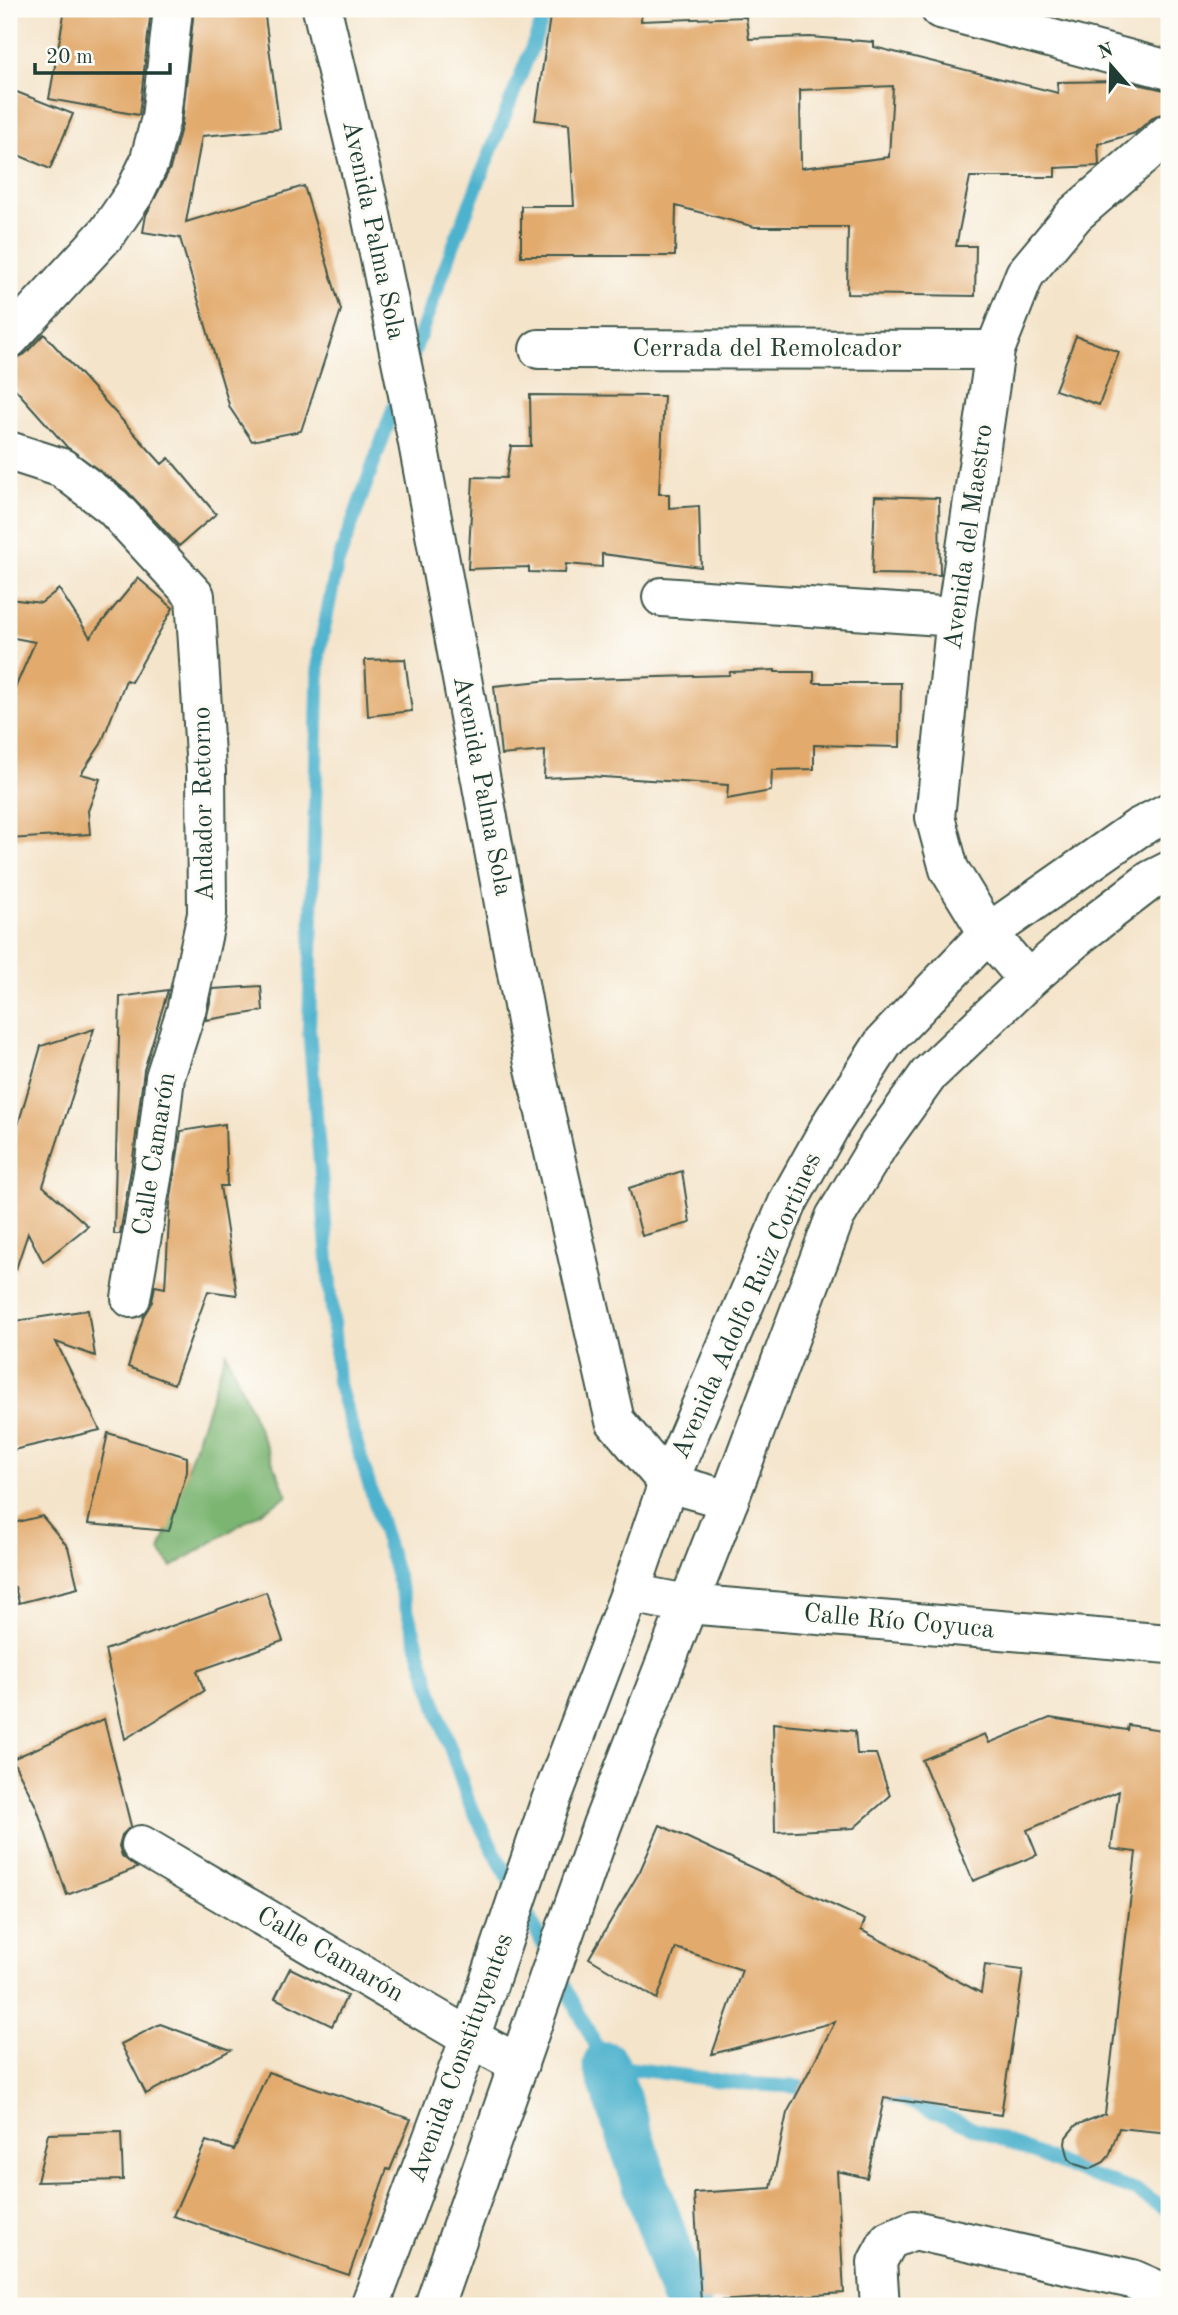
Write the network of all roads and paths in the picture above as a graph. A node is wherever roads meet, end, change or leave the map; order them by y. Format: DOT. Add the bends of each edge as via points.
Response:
graph roads {
  1 [pos="173,9"];
  2 [pos="322,9"];
  3 [pos="940,9"];
  4 [pos="1169,70"];
  5 [pos="1169,133"];
  6 [pos="9,339"];
  7 [pos="539,349"];
  8 [pos="995,350"];
  9 [pos="9,451"];
  10 [pos="662,597"];
  11 [pos="956,617"];
  12 [pos="1169,812"];
  13 [pos="1169,871"];
  14 [pos="988,933"];
  15 [pos="1028,980"];
  16 [pos="186,1011"];
  17 [pos="131,1298"];
  18 [pos="668,1483"];
  19 [pos="729,1500"];
  20 [pos="630,1593"];
  21 [pos="687,1604"];
  22 [pos="1169,1644"];
  23 [pos="548,1808"];
  24 [pos="141,1844"];
  25 [pos="470,2038"];
  26 [pos="519,2064"];
  27 [pos="1169,2295"];
  28 [pos="370,2306"];
  29 [pos="434,2306"];
  30 [pos="880,2306"];
  1 -- 6 [label="street" via="161,118 149,163 134,194 108,232"];
  2 -- 18 [label="street, Avenida Palma Sola" via="369,205 417,438 534,1064 615,1421"];
  3 -- 4 [label="street"];
  5 -- 8 [label="street, Avenida del Maestro" via="1075,214 1025,274"];
  7 -- 8 [label="street, Cerrada del Remolcador"];
  8 -- 11 [label="street, Avenida del Maestro"];
  9 -- 16 [label="street, Andador Retorno" via="62,468 113,507 195,596 206,771 207,914"];
  10 -- 11 [label="street"];
  11 -- 14 [label="street, Avenida del Maestro" via="935,817 949,869"];
  12 -- 14 [label="street, Avenida Adolfo Ruiz Cortines" via="1138,828"];
  13 -- 15 [label="street, Avenida Adolfo Ruiz Cortines" via="1082,933"];
  14 -- 15 [label="street, Avenida del Maestro"];
  14 -- 18 [label="street, Avenida Adolfo Ruiz Cortines" via="884,1042 833,1121 789,1200"];
  15 -- 19 [label="street, Avenida Adolfo Ruiz Cortines" via="929,1074 835,1217"];
  16 -- 17 [label="street, Calle Camarón" via="165,1077"];
  18 -- 19 [label="street"];
  18 -- 20 [label="street, Avenida Adolfo Ruiz Cortines"];
  19 -- 21 [label="street, Avenida Adolfo Ruiz Cortines"];
  20 -- 21 [label="street, Calle Río Coyuca"];
  20 -- 23 [label="street, Avenida Adolfo Ruiz Cortines"];
  21 -- 22 [label="street, Calle Río Coyuca"];
  21 -- 26 [label="street, Avenida Adolfo Ruiz Cortines" via="602,1825"];
  23 -- 25 [label="street, Avenida Constituyentes"];
  24 -- 25 [label="street, Calle Camarón"];
  25 -- 26 [label="street, Calle Camarón"];
  25 -- 28 [label="street, Avenida Constituyentes"];
  26 -- 29 [label="street"];
  27 -- 30 [label="street" via="1132,2279 914,2230 889,2240 877,2262"];
}
